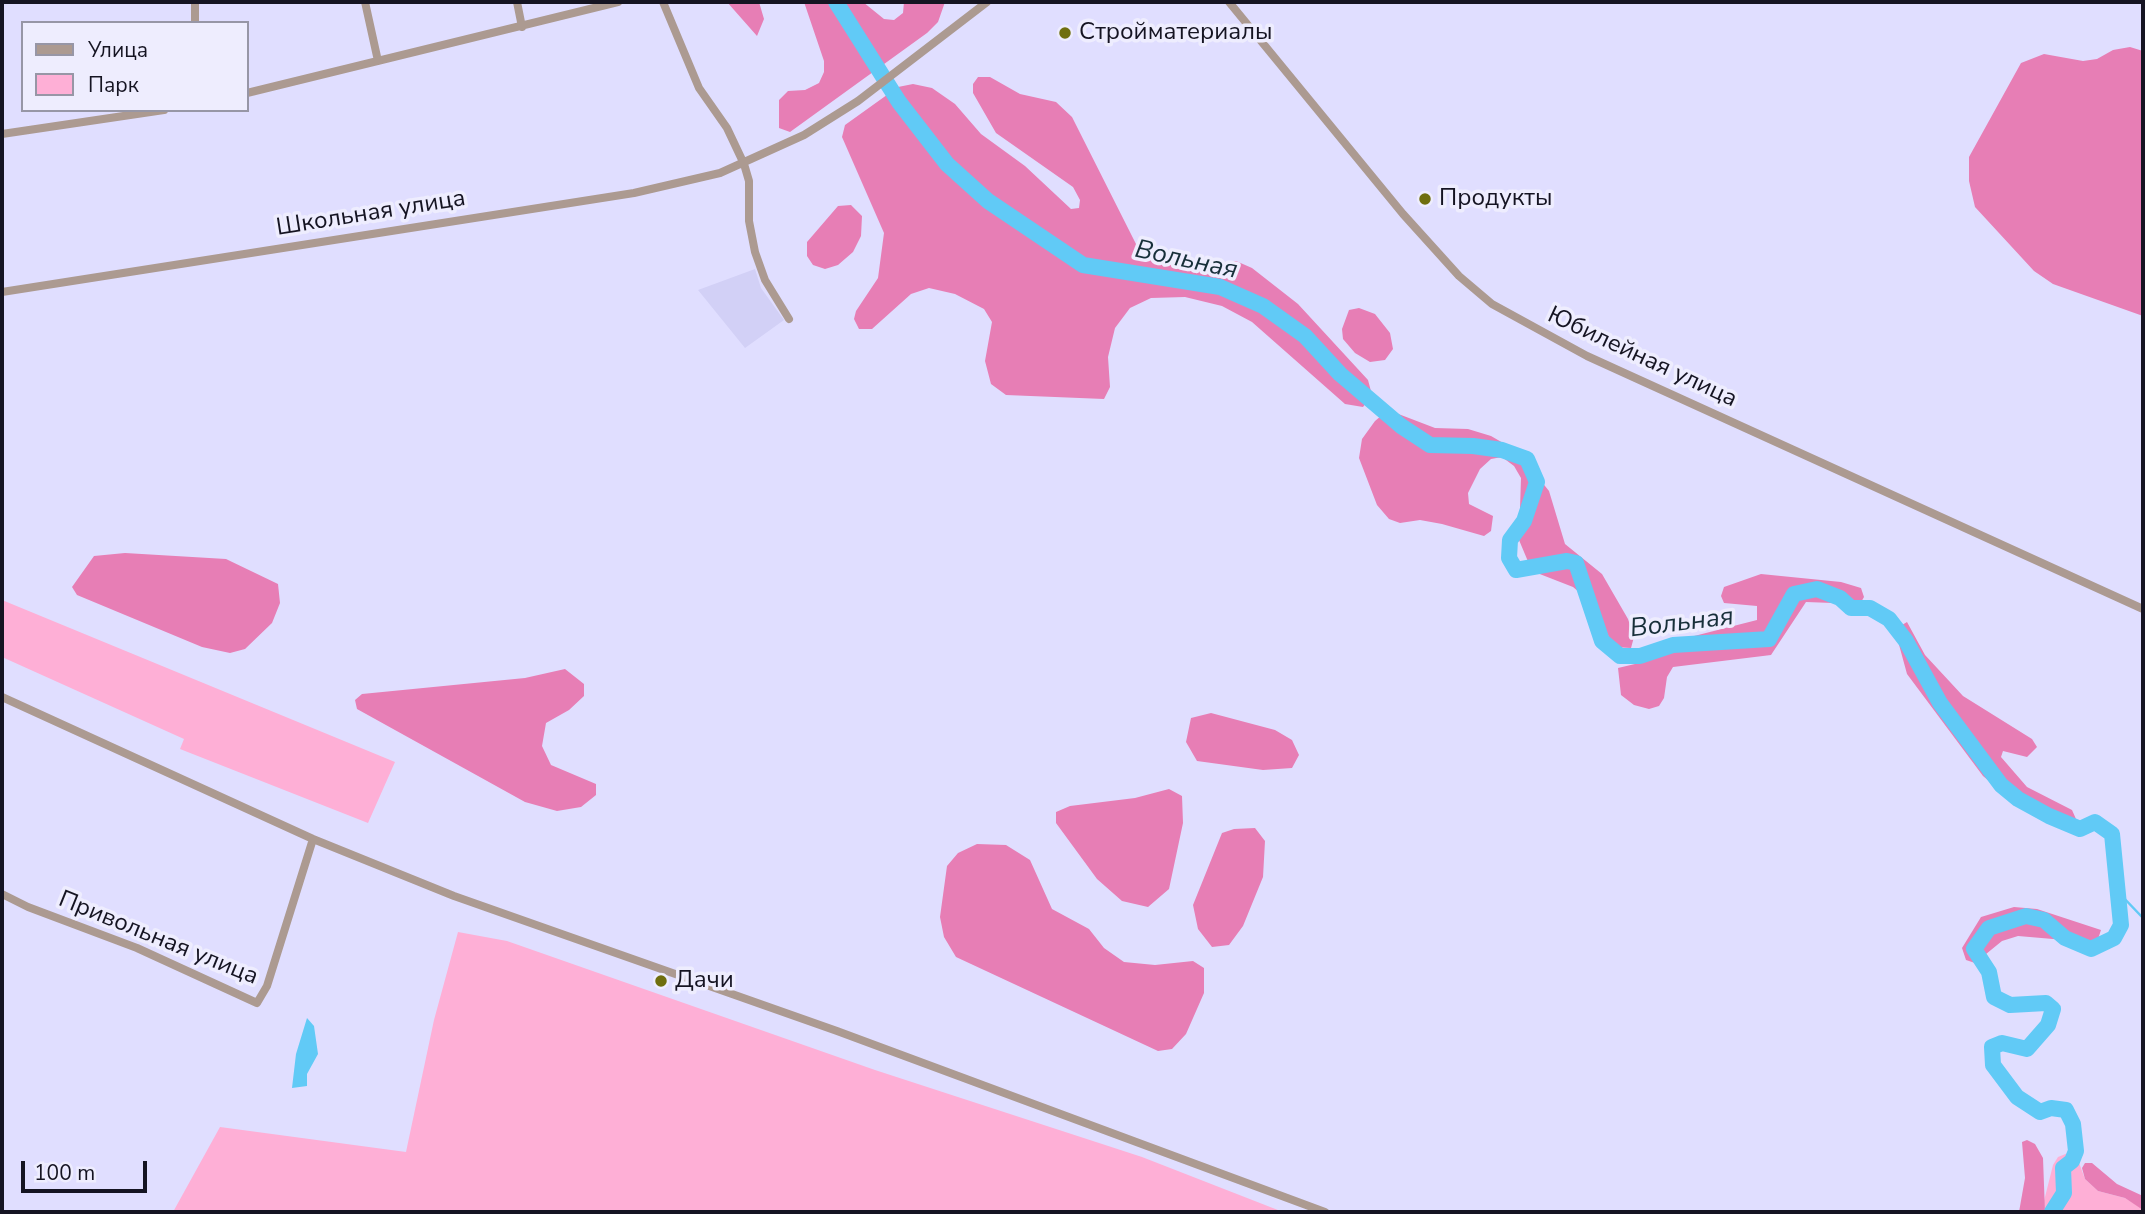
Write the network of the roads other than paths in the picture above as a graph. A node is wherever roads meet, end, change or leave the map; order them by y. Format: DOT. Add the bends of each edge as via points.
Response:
graph roads {
  1 [pos="195,2"];
  2 [pos="365,2"];
  3 [pos="517,2"];
  4 [pos="618,2"];
  5 [pos="663,2"];
  6 [pos="987,2"];
  7 [pos="1229,2"];
  8 [pos="195,21"];
  9 [pos="522,27"];
  10 [pos="378,61"];
  11 [pos="248,93"];
  12 [pos="150,112"];
  13 [pos="2,134"];
  14 [pos="744,164"];
  15 [pos="2,292"];
  16 [pos="789,319"];
  17 [pos="2143,609"];
  18 [pos="2,697"];
  19 [pos="313,839"];
  20 [pos="2,894"];
  21 [pos="1325,1212"];
  1 -- 8 [label="street"];
  2 -- 10 [label="street"];
  3 -- 9 [label="street"];
  4 -- 9 [label="street"];
  5 -- 14 [label="street" via="699,88 727,128"];
  6 -- 14 [label="street, Школьная улица" via="858,101 804,135"];
  7 -- 17 [label="street, Юбилейная улица" via="1403,214 1459,276 1492,304 1587,356"];
  9 -- 10 [label="street"];
  10 -- 11 [label="street"];
  12 -- 13 [label="street"];
  14 -- 15 [label="street, Школьная улица" via="634,193"];
  14 -- 16 [label="street" via="750,181 749,221 755,252 765,280"];
  18 -- 19 [label="street"];
  19 -- 20 [label="street, Привольная улица" via="267,986 257,1003"];
  19 -- 21 [label="street" via="454,896"];
}
